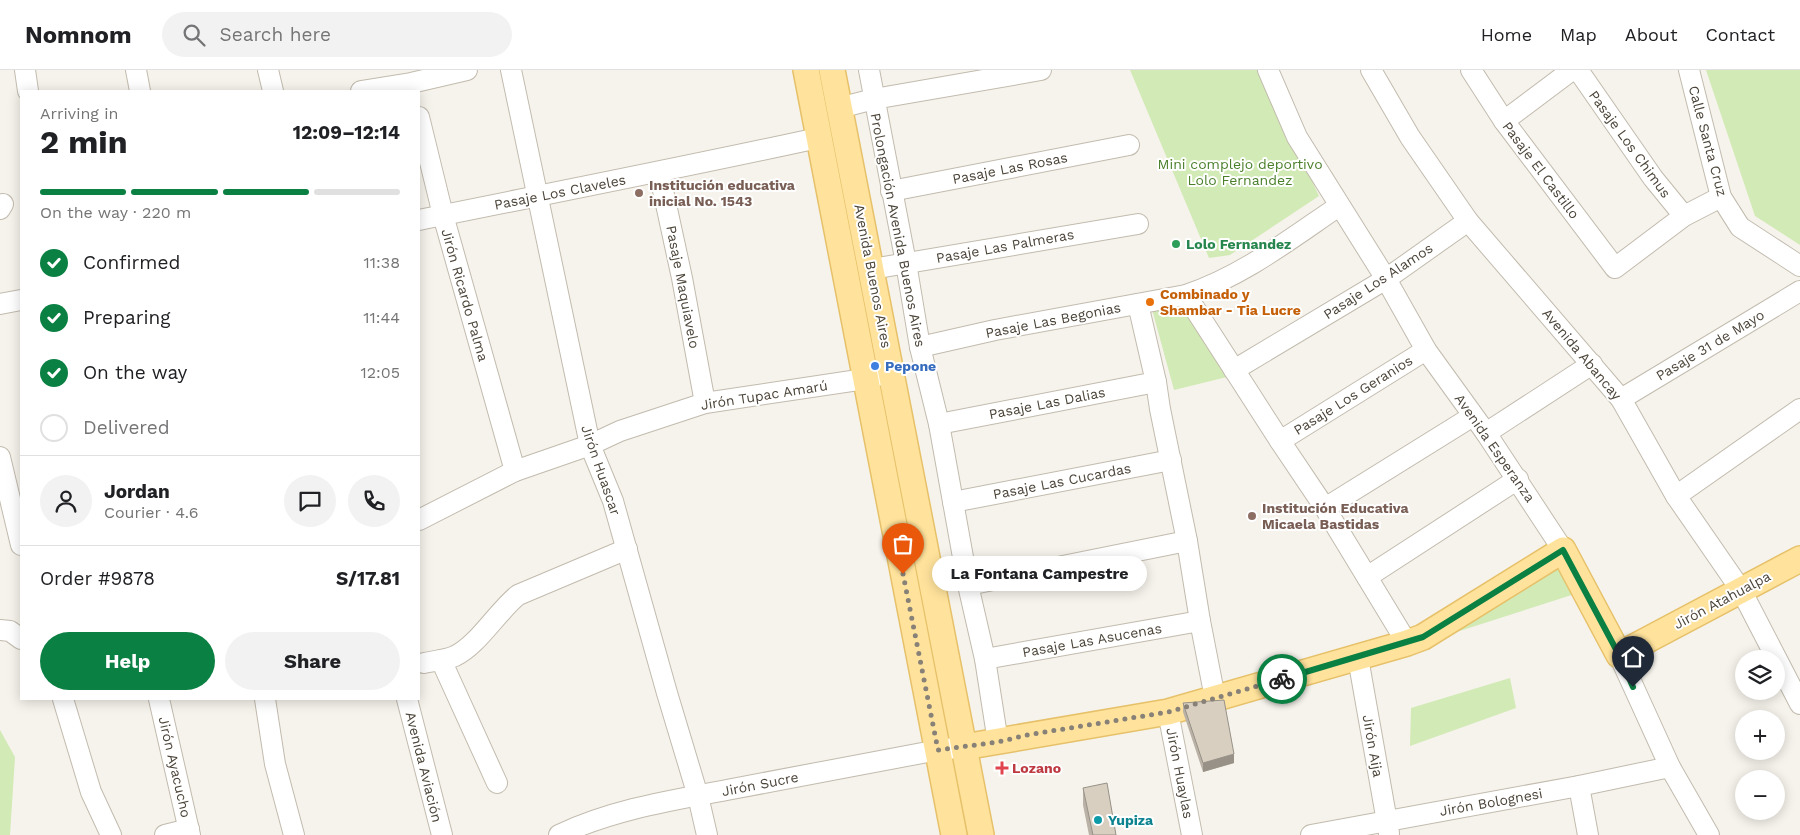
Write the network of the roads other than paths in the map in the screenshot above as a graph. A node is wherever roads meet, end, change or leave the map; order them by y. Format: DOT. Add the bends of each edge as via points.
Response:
graph roads {
  1 [pos="25,70"];
  2 [pos="136,70"];
  3 [pos="268,70"];
  4 [pos="467,70"];
  5 [pos="511,70"];
  6 [pos="806,70"];
  7 [pos="832,70"];
  8 [pos="869,70"];
  9 [pos="1041,70"];
  10 [pos="1268,70"];
  11 [pos="1371,70"];
  12 [pos="1471,70"];
  13 [pos="1689,70"];
  14 [pos="1569,71"];
  15 [pos="410,82"];
  16 [pos="28,90"];
  17 [pos="140,90"];
  18 [pos="272,90"];
  19 [pos="366,90"];
  20 [pos="874,99"];
  21 [pos="839,108"];
  22 [pos="420,121"];
  23 [pos="1504,121"];
  24 [pos="818,138"];
  25 [pos="1129,144"];
  26 [pos="659,172"];
  27 [pos="891,191"];
  28 [pos="536,195"];
  29 [pos="1722,197"];
  30 [pos="1339,206"];
  31 [pos="442,215"];
  32 [pos="1684,216"];
  33 [pos="420,220"];
  34 [pos="1468,221"];
  35 [pos="1138,224"];
  36 [pos="906,263"];
  37 [pos="1800,266"];
  38 [pos="872,269"];
  39 [pos="1386,279"];
  40 [pos="1800,291"];
  41 [pos="1186,294"];
  42 [pos="20,300"];
  43 [pos="0,304"];
  44 [pos="1138,304"];
  45 [pos="920,346"];
  46 [pos="1426,350"];
  47 [pos="1592,364"];
  48 [pos="1234,370"];
  49 [pos="892,372"];
  50 [pos="865,379"];
  51 [pos="1156,382"];
  52 [pos="1620,398"];
  53 [pos="705,403"];
  54 [pos="1800,409"];
  55 [pos="1473,416"];
  56 [pos="939,424"];
  57 [pos="1486,433"];
  58 [pos="1280,441"];
  59 [pos="590,445"];
  60 [pos="0,457"];
  61 [pos="1171,460"];
  62 [pos="515,471"];
  63 [pos="1518,480"];
  64 [pos="1676,496"];
  65 [pos="953,502"];
  66 [pos="1325,508"];
  67 [pos="420,519"];
  68 [pos="20,541"];
  69 [pos="1187,541"];
  70 [pos="627,549"];
  71 [pos="1563,550"];
  72 [pos="1800,559"];
  73 [pos="1367,577"];
  74 [pos="968,585"];
  75 [pos="1741,590"];
  76 [pos="1200,621"];
  77 [pos="1407,643"];
  78 [pos="1619,655"];
  79 [pos="1358,658"];
  80 [pos="985,659"];
  81 [pos="1215,698"];
  82 [pos="63,700"];
  83 [pos="159,700"];
  84 [pos="265,700"];
  85 [pos="407,700"];
  86 [pos="1800,704"];
  87 [pos="1168,712"];
  88 [pos="998,742"];
  89 [pos="964,747"];
  90 [pos="938,750"];
  91 [pos="1670,767"];
  92 [pos="497,783"];
  93 [pos="1579,786"];
  94 [pos="698,796"];
  95 [pos="1388,828"];
  96 [pos="190,832"];
  97 [pos="111,835"];
  98 [pos="165,835"];
  99 [pos="294,835"];
  100 [pos="442,835"];
  101 [pos="559,835"];
  102 [pos="707,835"];
  103 [pos="954,835"];
  104 [pos="981,835"];
  105 [pos="1192,835"];
  106 [pos="1311,835"];
  107 [pos="1588,835"];
  108 [pos="1709,835"];
  1 -- 16 [label="street"];
  2 -- 17 [label="street"];
  3 -- 18 [label="street"];
  4 -- 15 [label="street"];
  5 -- 28 [label="street, Jirón Huascar"];
  6 -- 24 [label="main road, Avenida Buenos Aires"];
  7 -- 21 [label="main road, Avenida Buenos Aires"];
  8 -- 20 [label="street, Prolongación Avenida Buenos Aires"];
  9 -- 20 [label="street"];
  10 -- 30 [label="street, Avenida Esperanza" via="1298,137"];
  11 -- 34 [label="street, Avenida Abancay" via="1410,137"];
  12 -- 23 [label="street, Pasaje El Castillo"];
  13 -- 29 [label="street, Calle Santa Cruz"];
  14 -- 23 [label="street"];
  14 -- 32 [label="street, Pasaje Los Chimus"];
  15 -- 19 [label="street"];
  20 -- 21 [label="street"];
  20 -- 27 [label="street, Prolongación Avenida Buenos Aires"];
  21 -- 38 [label="main road, Avenida Buenos Aires"];
  22 -- 31 [label="street, Jirón Ricardo Palma"];
  23 -- 32 [label="street, Pasaje El Castillo" via="1615,268"];
  24 -- 26 [label="street, Pasaje Los Claveles"];
  24 -- 50 [label="main road, Avenida Buenos Aires"];
  25 -- 27 [label="street, Pasaje Las Rosas"];
  26 -- 28 [label="street, Pasaje Los Claveles"];
  26 -- 53 [label="street, Pasaje Maquiavelo"];
  27 -- 36 [label="street, Prolongación Avenida Buenos Aires"];
  28 -- 31 [label="street, Pasaje Los Claveles"];
  28 -- 59 [label="street, Jirón Huascar"];
  29 -- 32 [label="street"];
  29 -- 37 [label="street, Calle Santa Cruz" via="1740,227"];
  30 -- 39 [label="street, Avenida Esperanza"];
  30 -- 41 [label="street, Pasaje Las Begonias" via="1246,268 1209,287"];
  31 -- 33 [label="street, Pasaje Los Claveles"];
  31 -- 62 [label="street, Jirón Ricardo Palma"];
  34 -- 39 [label="street, Pasaje Los Alamos"];
  34 -- 47 [label="street, Avenida Abancay"];
  35 -- 36 [label="street, Pasaje Las Palmeras"];
  36 -- 38 [label="street, Pasaje Las Palmeras"];
  36 -- 45 [label="street, Prolongación Avenida Buenos Aires"];
  38 -- 49 [label="main road, Avenida Buenos Aires"];
  39 -- 46 [label="street, Avenida Esperanza"];
  39 -- 48 [label="street, Pasaje Los Alamos"];
  40 -- 52 [label="street, Pasaje 31 de Mayo"];
  41 -- 44 [label="street, Pasaje Las Begonias"];
  41 -- 48 [label="street"];
  42 -- 43 [label="street"];
  44 -- 45 [label="street, Pasaje Las Begonias"];
  44 -- 51 [label="street"];
  45 -- 56 [label="street, Prolongación Avenida Buenos Aires"];
  46 -- 55 [label="street, Avenida Esperanza"];
  46 -- 58 [label="street, Pasaje Los Geranios"];
  47 -- 52 [label="street, Avenida Abancay"];
  47 -- 57 [label="street"];
  48 -- 58 [label="street"];
  49 -- 50 [label="street, Jirón Tupac Amarú"];
  49 -- 89 [label="main road, Avenida Buenos Aires"];
  50 -- 53 [label="street, Jirón Tupac Amarú"];
  50 -- 90 [label="main road, Avenida Buenos Aires"];
  51 -- 56 [label="street, Pasaje Las Dalias"];
  51 -- 61 [label="street"];
  52 -- 64 [label="street, Avenida Abancay"];
  53 -- 59 [label="street, Jirón Tupac Amarú" via="620,431"];
  54 -- 64 [label="street"];
  55 -- 57 [label="street, Avenida Esperanza"];
  55 -- 66 [label="street"];
  56 -- 65 [label="street, Prolongación Avenida Buenos Aires"];
  57 -- 63 [label="street, Avenida Esperanza"];
  58 -- 66 [label="street"];
  59 -- 62 [label="street, Jirón Tupac Amarú"];
  59 -- 70 [label="street, Jirón Huascar" via="613,501"];
  60 -- 68 [label="street"];
  61 -- 65 [label="street, Pasaje Las Cucardas"];
  61 -- 69 [label="street"];
  62 -- 67 [label="street, Jirón Tupac Amarú"];
  63 -- 71 [label="street, Avenida Esperanza"];
  63 -- 73 [label="street"];
  64 -- 75 [label="street, Avenida Abancay"];
  65 -- 74 [label="street, Prolongación Avenida Buenos Aires"];
  66 -- 73 [label="street"];
  69 -- 74 [label="street"];
  69 -- 76 [label="street"];
  70 -- 92 [label="street" via="518,595 456,656 432,662"];
  70 -- 94 [label="street, Jirón Huascar"];
  71 -- 77 [label="main road" via="1432,632"];
  71 -- 78 [label="main road, Avenida Esperanza"];
  72 -- 75 [label="main road, Jirón Atahualpa"];
  73 -- 77 [label="street"];
  74 -- 80 [label="street, Prolongación Avenida Buenos Aires"];
  75 -- 78 [label="main road, Jirón Atahualpa"];
  75 -- 86 [label="street, Avenida Abancay"];
  76 -- 80 [label="street, Pasaje Las Asucenas"];
  76 -- 81 [label="street"];
  77 -- 79 [label="main road"];
  78 -- 91 [label="street, Avenida Esperanza"];
  79 -- 81 [label="main road"];
  79 -- 95 [label="street, Jirón Aija"];
  80 -- 88 [label="street, Prolongación Avenida Buenos Aires"];
  81 -- 87 [label="main road"];
  82 -- 97 [label="street" via="91,792"];
  83 -- 96 [label="street, Jirón Ayacucho"];
  84 -- 99 [label="street" via="275,764"];
  85 -- 100 [label="street, Avenida Aviación"];
  87 -- 88 [label="main road"];
  87 -- 105 [label="street, Jirón Huaylas"];
  88 -- 89 [label="main road"];
  89 -- 90 [label="street, Jirón Sucre"];
  89 -- 104 [label="main road, Avenida Buenos Aires"];
  90 -- 94 [label="street, Jirón Sucre"];
  90 -- 103 [label="main road, Avenida Buenos Aires"];
  91 -- 93 [label="street, Jirón Bolognesi"];
  91 -- 108 [label="street, Avenida Esperanza"];
  93 -- 95 [label="street, Jirón Bolognesi"];
  93 -- 107 [label="street"];
  94 -- 101 [label="street, Jirón Sucre" via="620,812"];
  94 -- 102 [label="street, Jirón Huascar"];
  95 -- 106 [label="street, Jirón Bolognesi"];
  96 -- 98 [label="street"];
}
